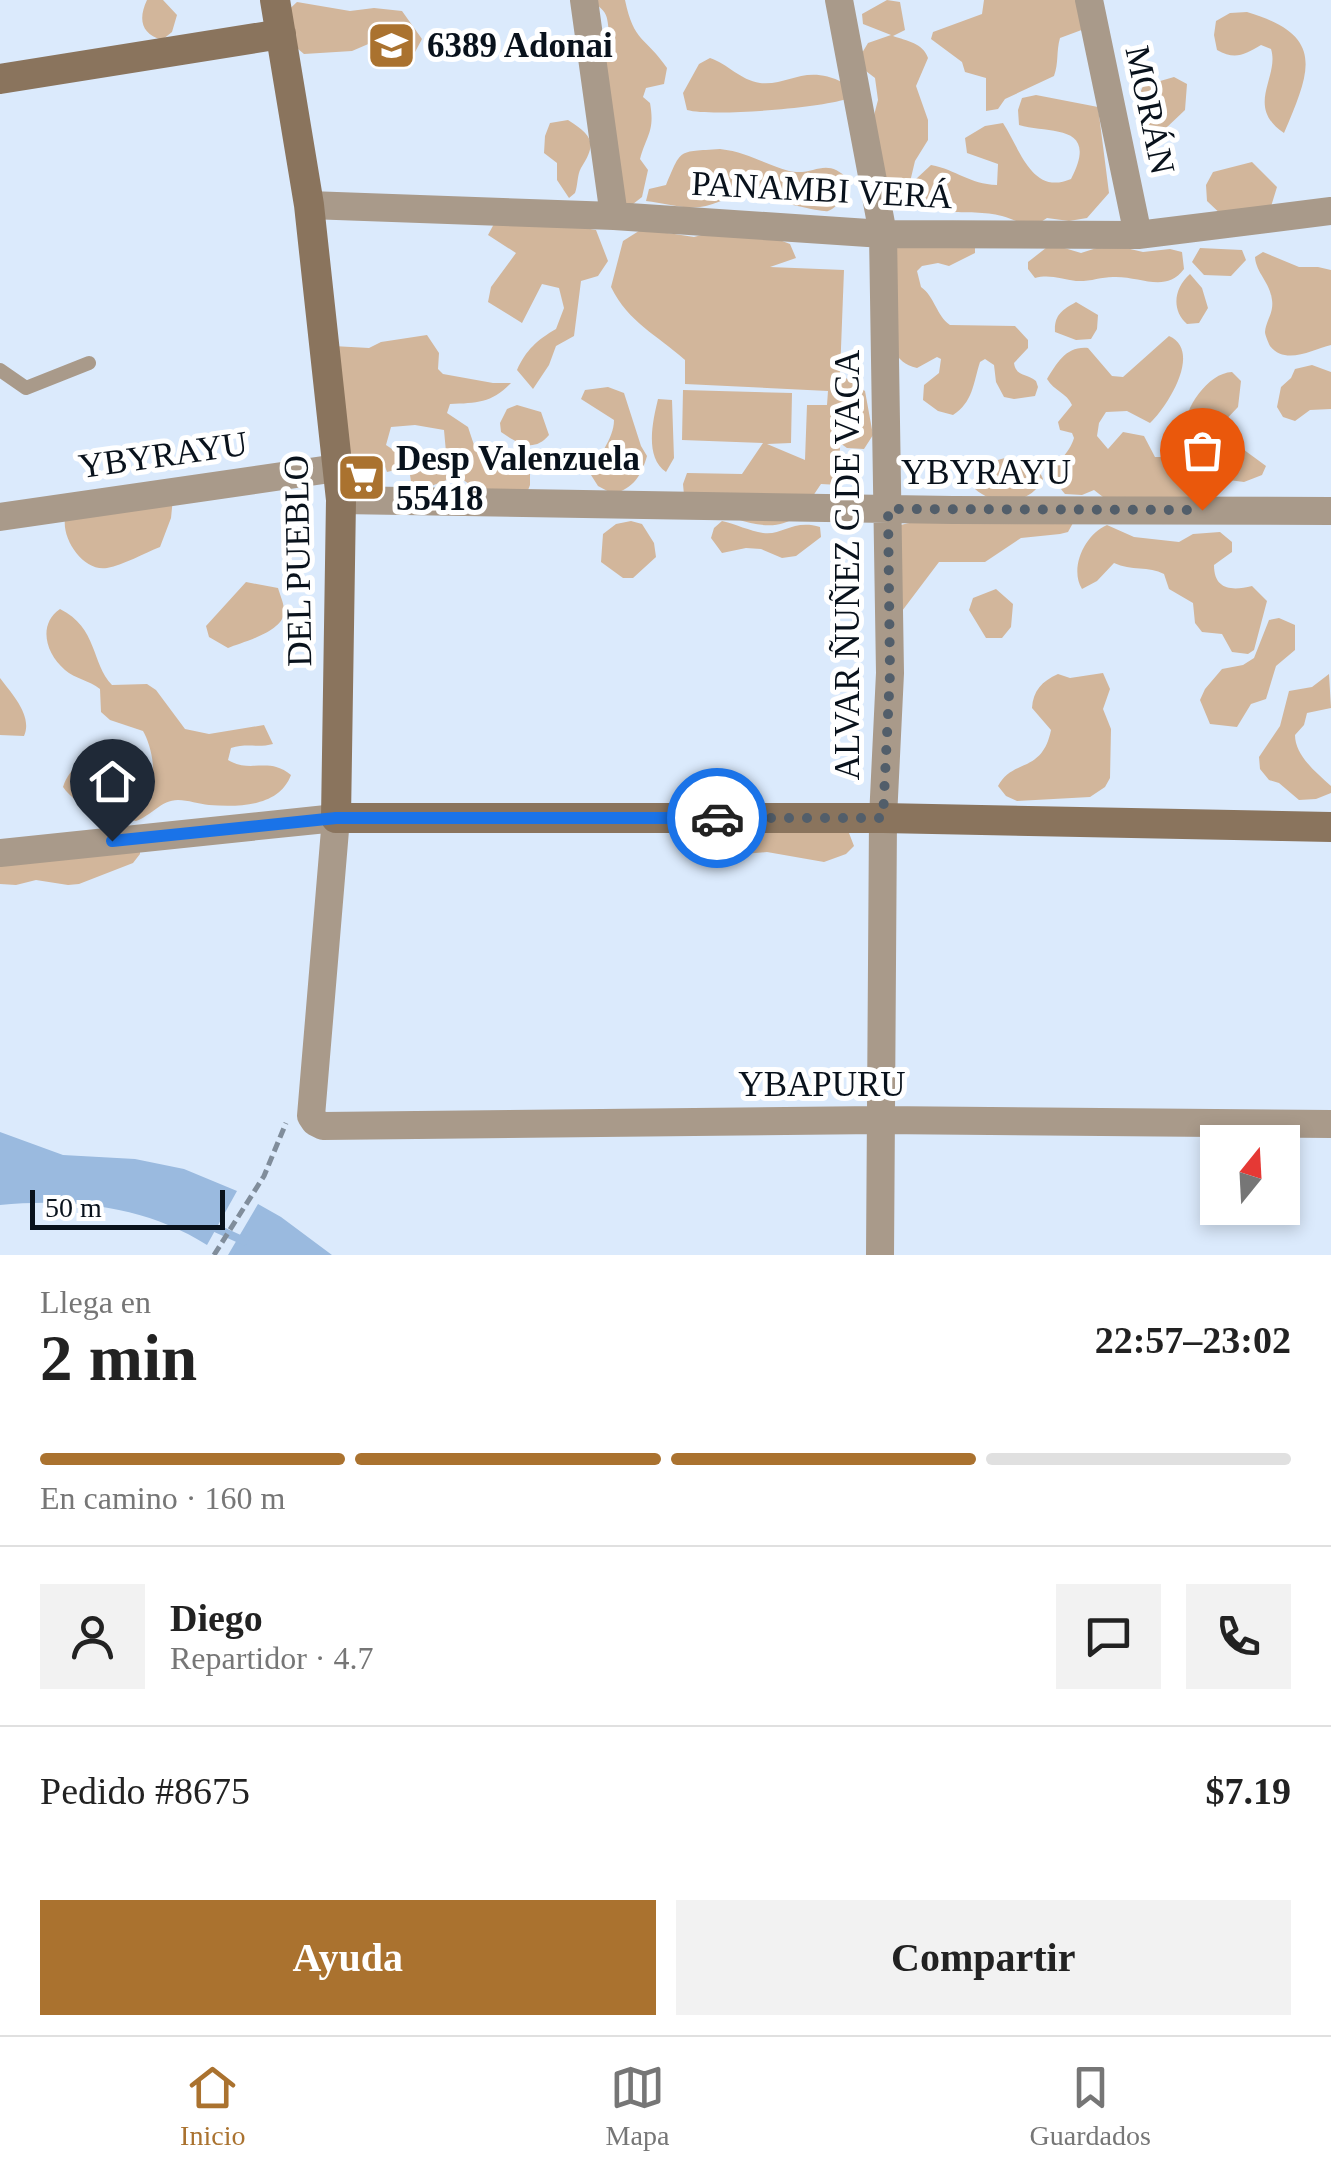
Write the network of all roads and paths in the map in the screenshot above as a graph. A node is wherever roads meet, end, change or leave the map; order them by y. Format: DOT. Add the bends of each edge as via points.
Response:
graph roads {
  1 [pos="274,0"];
  2 [pos="584,0"];
  3 [pos="839,0"];
  4 [pos="1089,0"];
  5 [pos="281,34"];
  6 [pos="0,79"];
  7 [pos="309,206"];
  8 [pos="1331,211"];
  9 [pos="614,216"];
  10 [pos="883,234"];
  11 [pos="1138,235"];
  12 [pos="89,363"];
  13 [pos="0,370"];
  14 [pos="337,468"];
  15 [pos="341,500"];
  16 [pos="888,509"];
  17 [pos="1331,511"];
  18 [pos="0,517"];
  19 [pos="336,818"];
  20 [pos="883,818"];
  21 [pos="1331,827"];
  22 [pos="0,853"];
  23 [pos="313,1119"];
  24 [pos="879,1120"];
  25 [pos="1331,1124"];
  26 [pos="214,1255"];
  27 [pos="880,1255"];
  1 -- 5 [label="street, DEL PUEBLO"];
  2 -- 9 [label="street"];
  3 -- 10 [label="street, ALVAR ÑUÑEZ C DE VACA"];
  4 -- 11 [label="street, MORÁN"];
  5 -- 6 [label="street"];
  5 -- 7 [label="street, DEL PUEBLO"];
  7 -- 9 [label="street, PANAMBI VERÁ"];
  7 -- 14 [label="street, DEL PUEBLO"];
  8 -- 11 [label="street, PANAMBI VERÁ"];
  9 -- 10 [label="street, PANAMBI VERÁ"];
  10 -- 11 [label="street, PANAMBI VERÁ"];
  10 -- 16 [label="street, ALVAR ÑUÑEZ C DE VACA"];
  12 -- 13 [label="lane" via="26,388"];
  14 -- 15 [label="street, DEL PUEBLO"];
  14 -- 18 [label="street, YBYRAYU"];
  15 -- 16 [label="street, YBYRAYU"];
  15 -- 19 [label="street, DEL PUEBLO"];
  16 -- 17 [label="street, YBYRAYU"];
  16 -- 20 [label="street, ALVAR ÑUÑEZ C DE VACA"];
  19 -- 20 [label="street"];
  19 -- 22 [label="street"];
  19 -- 23 [label="street, DEL PUEBLO"];
  20 -- 21 [label="street"];
  20 -- 24 [label="street, ALVAR ÑUÑEZ C DE VACA"];
  23 -- 24 [label="street, YBAPURU" via="322,1126"];
  23 -- 26 [label="path" via="284,1123 259,1184"];
  24 -- 25 [label="street, YBAPURU"];
  24 -- 27 [label="street, ALVAR ÑUÑEZ C DE VACA"];
}
